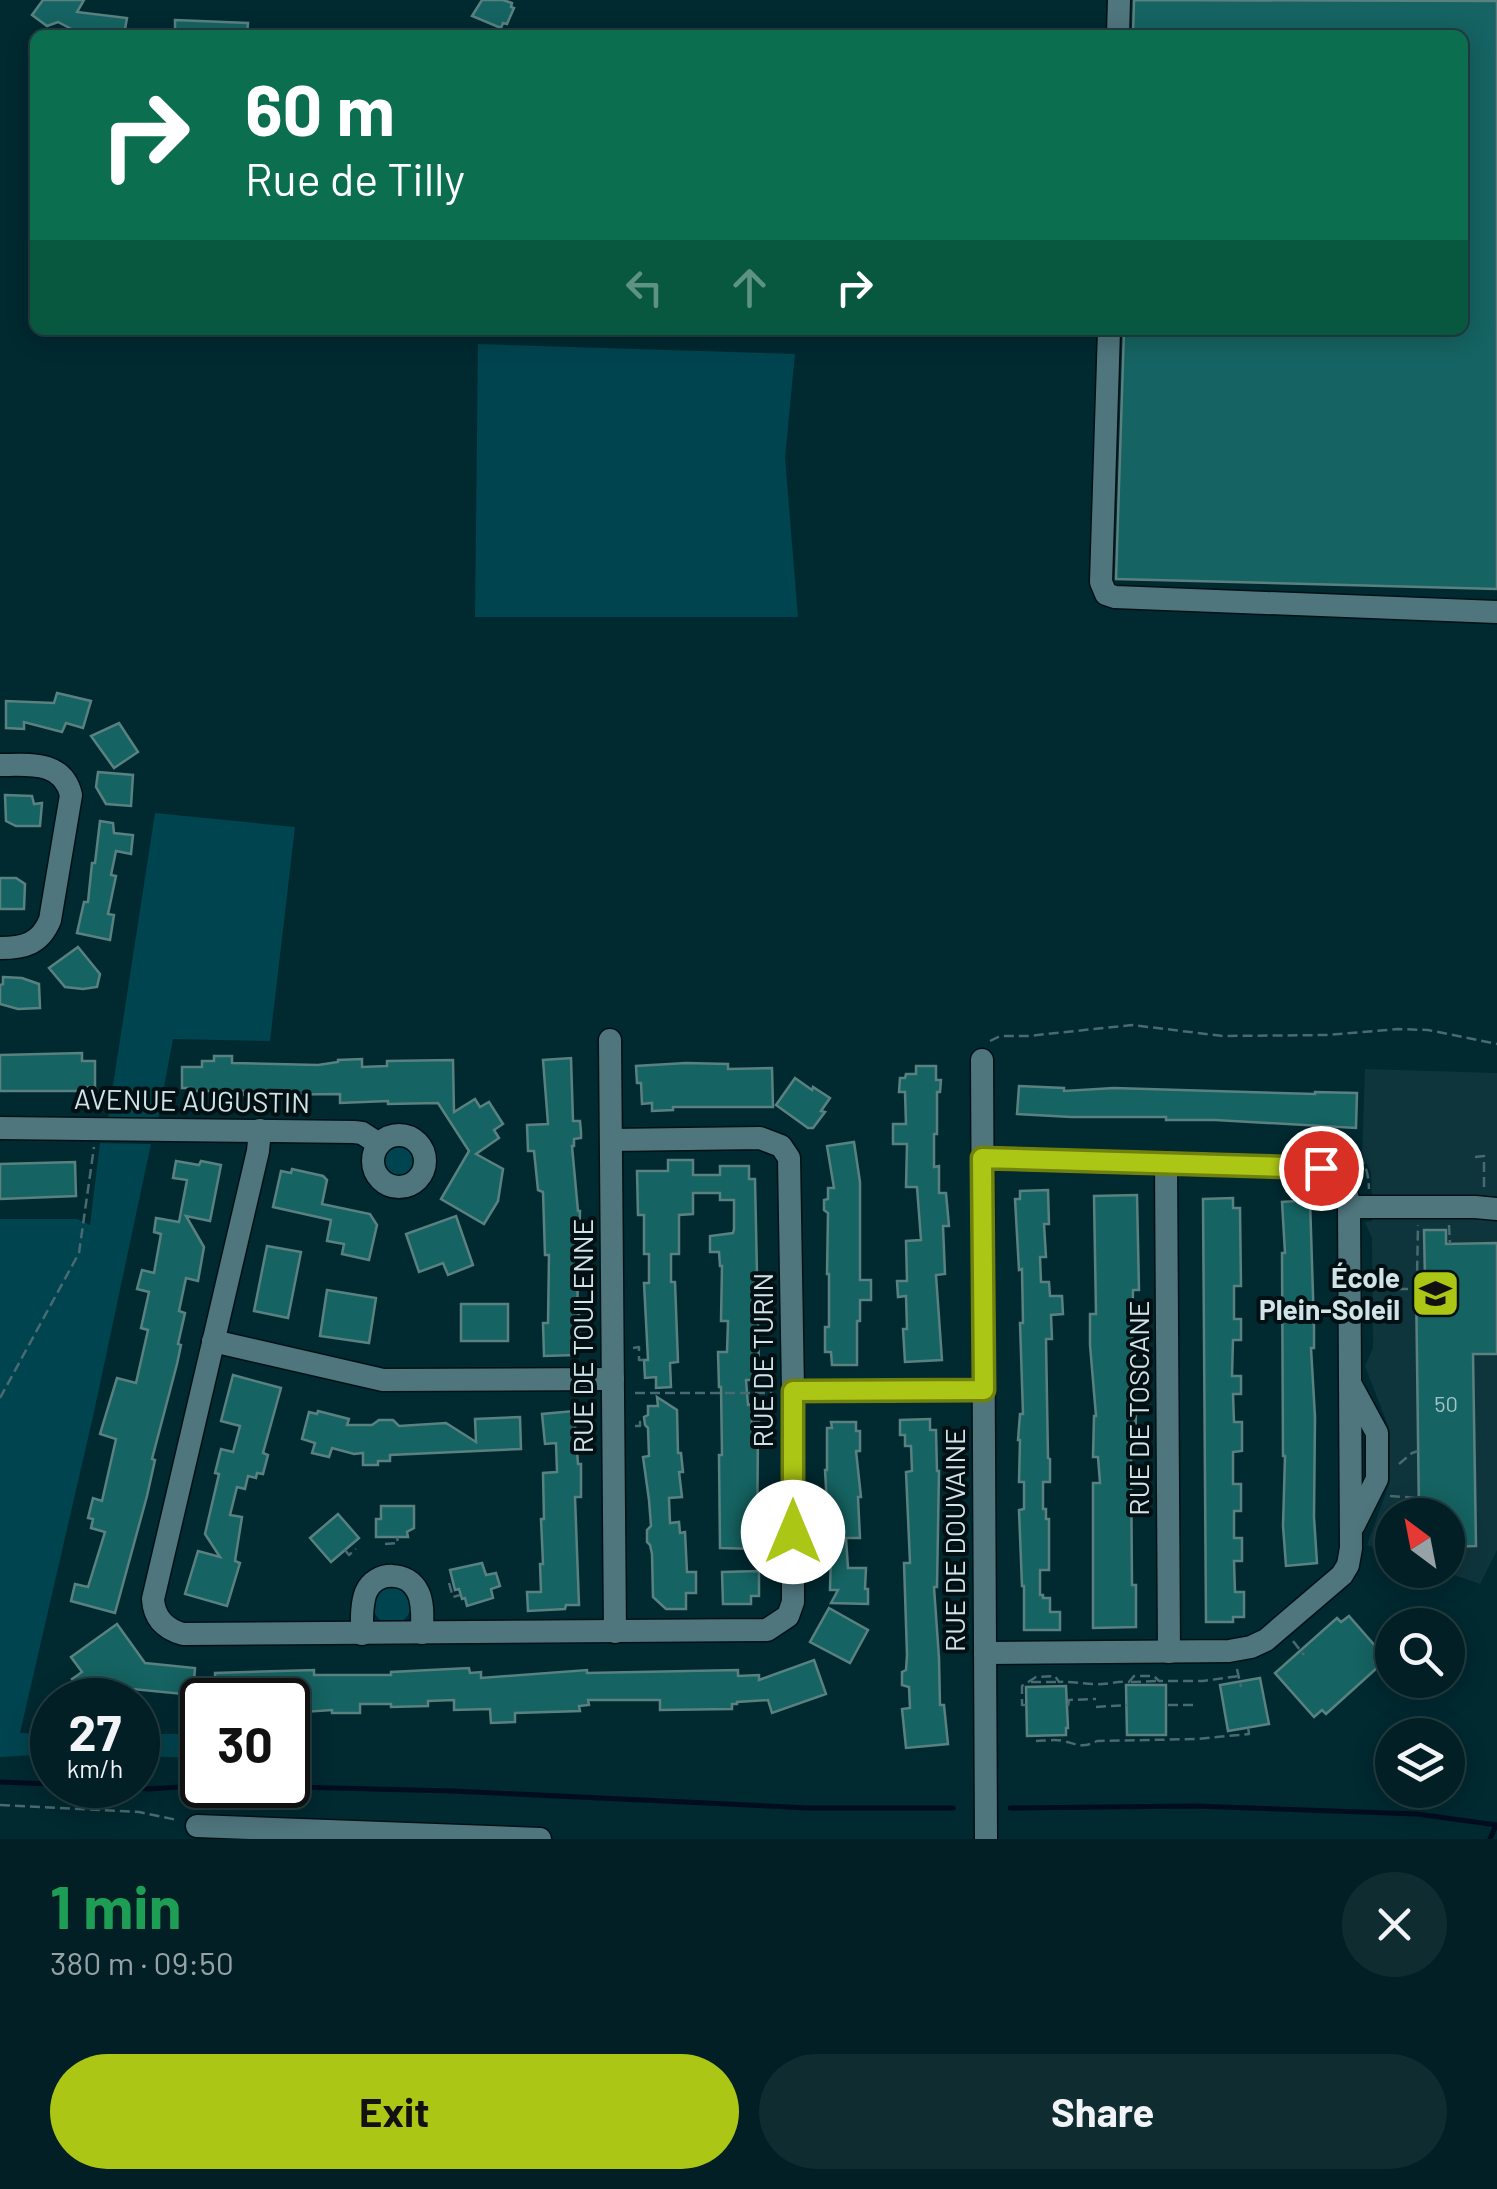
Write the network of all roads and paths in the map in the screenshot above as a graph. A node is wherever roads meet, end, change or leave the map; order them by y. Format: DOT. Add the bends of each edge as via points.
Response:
graph roads {
  1 [pos="1119,0"];
  2 [pos="1118,30"];
  3 [pos="1109,335"];
  4 [pos="1497,612"];
  5 [pos="0,766"];
  6 [pos="0,948"];
  7 [pos="610,1040"];
  8 [pos="1497,1044"];
  9 [pos="982,1060"];
  10 [pos="0,1128"];
  11 [pos="260,1130"];
  12 [pos="611,1140"];
  13 [pos="94,1141"];
  14 [pos="380,1144"];
  15 [pos="1475,1157"];
  16 [pos="982,1158"];
  17 [pos="1166,1163"];
  18 [pos="1349,1207"];
  19 [pos="1490,1209"];
  20 [pos="1418,1218"];
  21 [pos="1449,1218"];
  22 [pos="1450,1244"];
  23 [pos="1370,1289"];
  24 [pos="1415,1289"];
  25 [pos="1414,1299"];
  26 [pos="213,1341"];
  27 [pos="792,1359"];
  28 [pos="754,1370"];
  29 [pos="618,1386"];
  30 [pos="984,1390"];
  31 [pos="786,1392"];
  32 [pos="0,1398"];
  33 [pos="752,1420"];
  34 [pos="793,1428"];
  35 [pos="1418,1452"];
  36 [pos="1400,1464"];
  37 [pos="1384,1492"];
  38 [pos="1398,1498"];
  39 [pos="398,1537"];
  40 [pos="385,1544"];
  41 [pos="356,1548"];
  42 [pos="345,1550"];
  43 [pos="449,1582"];
  44 [pos="460,1594"];
  45 [pos="615,1632"];
  46 [pos="422,1633"];
  47 [pos="362,1634"];
  48 [pos="1291,1638"];
  49 [pos="1169,1652"];
  50 [pos="985,1654"];
  51 [pos="1304,1655"];
  52 [pos="1236,1664"];
  53 [pos="1239,1676"];
  54 [pos="1160,1681"];
  55 [pos="1030,1682"];
  56 [pos="1060,1682"];
  57 [pos="1129,1682"];
  58 [pos="1241,1686"];
  59 [pos="1096,1699"];
  60 [pos="1026,1705"];
  61 [pos="1126,1705"];
  62 [pos="1168,1705"];
  63 [pos="1195,1705"];
  64 [pos="1068,1706"];
  65 [pos="1096,1707"];
  66 [pos="1248,1728"];
  67 [pos="1036,1741"];
  68 [pos="0,1805"];
  69 [pos="197,1826"];
  70 [pos="540,1839"];
  71 [pos="986,1839"];
  1 -- 2 [label="street"];
  3 -- 4 [label="street" via="1101,582 1109,596"];
  5 -- 6 [label="street" via="48,767 70,795 47,928 28,946"];
  7 -- 12 [label="street, RUE DE TOULENNE"];
  8 -- 9 [label="path" via="1413,1030 1223,1036 1132,1025 1000,1036 984,1046"];
  9 -- 16 [label="street, RUE DE DOUVAINE"];
  10 -- 11 [label="street, AVENUE AUGUSTIN"];
  11 -- 14 [label="street, AVENUE AUGUSTIN" via="354,1132"];
  11 -- 26 [label="street, RUE DE TURIN"];
  12 -- 27 [label="street, RUE DE TURIN" via="760,1138 786,1151"];
  12 -- 29 [label="street, RUE DE TOULENNE"];
  13 -- 32 [label="path" via="79,1252"];
  15 -- 19 [label="path" via="1484,1156"];
  16 -- 17 [label="street"];
  16 -- 30 [label="street, RUE DE DOUVAINE"];
  17 -- 18 [label="street" via="1321,1168 1340,1180"];
  17 -- 49 [label="street, RUE DE TOSCANE"];
  18 -- 19 [label="street"];
  18 -- 49 [label="street" via="1346,1570 1251,1647"];
  20 -- 24 [label="path"];
  21 -- 22 [label="path"];
  23 -- 24 [label="path"];
  24 -- 25 [label="path"];
  26 -- 29 [label="street" via="383,1380"];
  26 -- 47 [label="street, RUE DE TURIN" via="153,1599 156,1614 166,1628 183,1634"];
  27 -- 28 [label="path" via="758,1358"];
  27 -- 31 [label="street, RUE DE TURIN"];
  29 -- 31 [label="path"];
  29 -- 45 [label="street, RUE DE TOULENNE"];
  30 -- 31 [label="street"];
  30 -- 50 [label="street, RUE DE DOUVAINE"];
  31 -- 34 [label="street, RUE DE TURIN"];
  33 -- 34 [label="path" via="759,1428"];
  34 -- 45 [label="street, RUE DE TURIN" via="788,1616 759,1630"];
  35 -- 36 [label="path"];
  37 -- 38 [label="path"];
  39 -- 40 [label="path" via="398,1544"];
  41 -- 42 [label="path" via="349,1555"];
  43 -- 44 [label="path" via="453,1596"];
  45 -- 46 [label="street, RUE DE TURIN"];
  46 -- 47 [label="street, RUE DE TURIN"];
  46 -- 47 [label="street" via="416,1588 394,1575 366,1592"];
  48 -- 51 [label="path"];
  49 -- 50 [label="street"];
  50 -- 71 [label="street, RUE DE DOUVAINE"];
  52 -- 53 [label="path"];
  53 -- 54 [label="path"];
  53 -- 58 [label="path"];
  54 -- 57 [label="path"];
  54 -- 57 [label="path" via="1134,1676"];
  55 -- 56 [label="path"];
  55 -- 56 [label="path" via="1054,1676"];
  55 -- 60 [label="path" via="1022,1686"];
  56 -- 57 [label="path"];
  59 -- 64 [label="path" via="1069,1700"];
  61 -- 65 [label="path"];
  62 -- 63 [label="path"];
  66 -- 67 [label="path" via="1249,1734 1229,1737 1087,1746"];
  68 -- 69 [label="path" via="139,1812"];
  69 -- 70 [label="street"];
}
